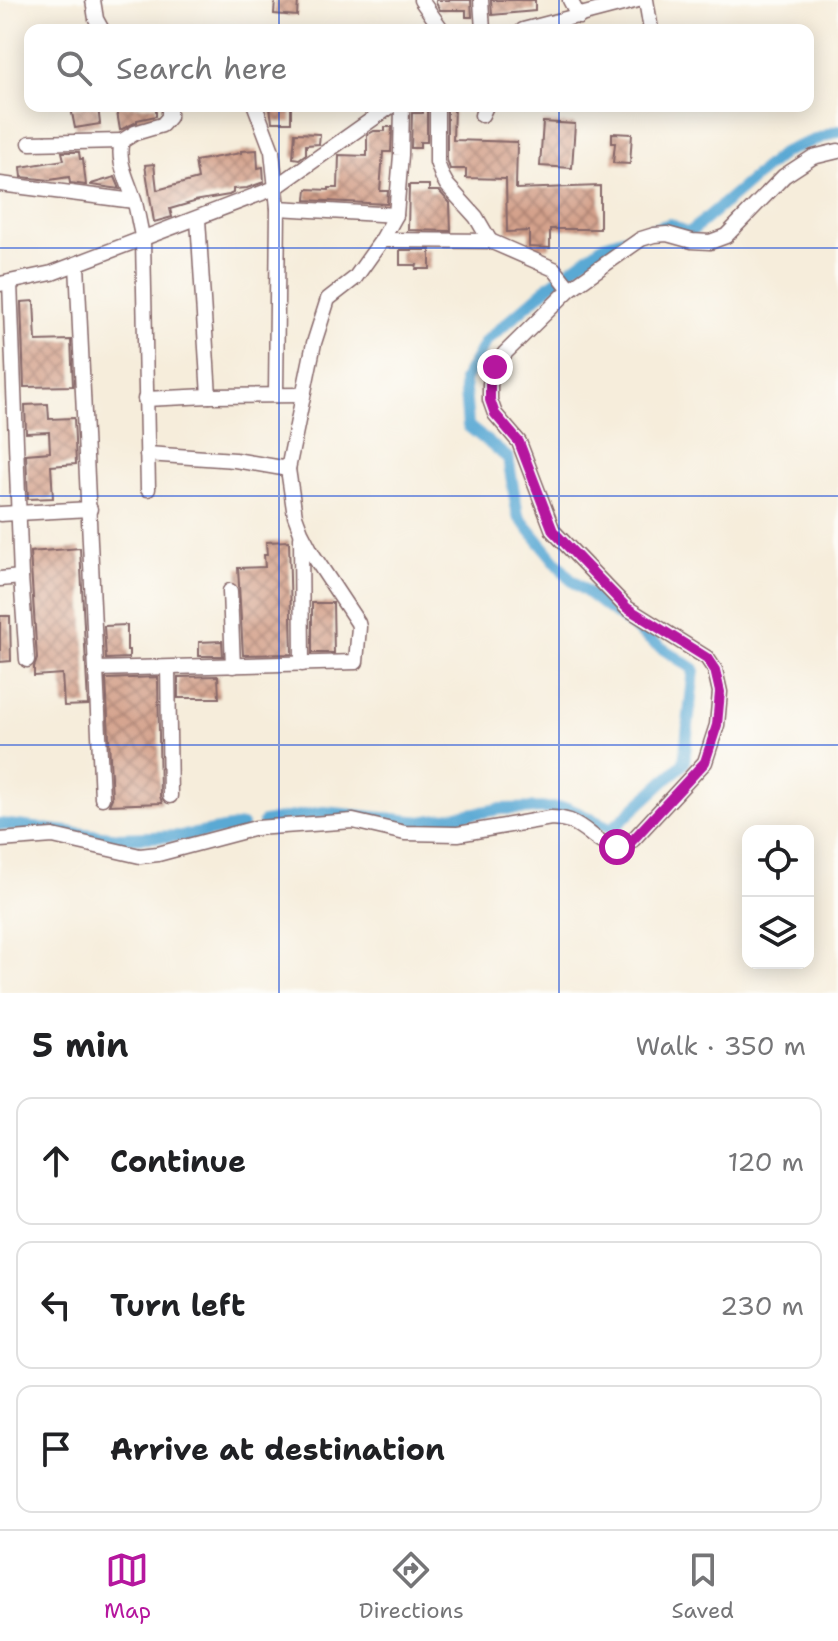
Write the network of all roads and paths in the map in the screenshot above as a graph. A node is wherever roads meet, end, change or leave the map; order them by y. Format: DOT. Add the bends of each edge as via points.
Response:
graph roads {
  1 [pos="93,0"];
  2 [pos="421,0"];
  3 [pos="481,0"];
  4 [pos="570,0"];
  5 [pos="638,0"];
  6 [pos="646,0"];
  7 [pos="579,17"];
  8 [pos="99,24"];
  9 [pos="438,24"];
  10 [pos="483,24"];
  11 [pos="549,24"];
  12 [pos="650,24"];
  13 [pos="169,112"];
  14 [pos="257,112"];
  15 [pos="383,112"];
  16 [pos="402,112"];
  17 [pos="437,112"];
  18 [pos="122,141"];
  19 [pos="30,143"];
  20 [pos="838,151"];
  21 [pos="0,184"];
  22 [pos="275,188"];
  23 [pos="134,201"];
  24 [pos="278,208"];
  25 [pos="396,215"];
  26 [pos="198,219"];
  27 [pos="143,240"];
  28 [pos="382,240"];
  29 [pos="490,241"];
  30 [pos="77,264"];
  31 [pos="563,280"];
  32 [pos="5,283"];
  33 [pos="276,395"];
  34 [pos="303,395"];
  35 [pos="209,396"];
  36 [pos="145,399"];
  37 [pos="147,454"];
  38 [pos="288,469"];
  39 [pos="148,489"];
  40 [pos="90,509"];
  41 [pos="19,513"];
  42 [pos="0,514"];
  43 [pos="301,532"];
  44 [pos="21,577"];
  45 [pos="0,579"];
  46 [pos="230,591"];
  47 [pos="27,660"];
  48 [pos="302,664"];
  49 [pos="233,666"];
  50 [pos="168,668"];
  51 [pos="97,669"];
  52 [pos="170,796"];
  53 [pos="102,798"];
  54 [pos="0,840"];
  1 -- 8 [label="street"];
  2 -- 9 [label="street"];
  3 -- 10 [label="street"];
  4 -- 7 [label="street"];
  5 -- 7 [label="street"];
  6 -- 12 [label="street"];
  7 -- 11 [label="street"];
  13 -- 18 [label="street" via="162,125"];
  14 -- 22 [label="street" via="272,151"];
  15 -- 22 [label="street"];
  16 -- 25 [label="street"];
  17 -- 29 [label="street" via="442,176"];
  18 -- 19 [label="street"];
  18 -- 23 [label="street" via="120,159"];
  20 -- 31 [label="street" via="813,157 784,176 726,236 710,242 654,235"];
  21 -- 23 [label="street"];
  22 -- 24 [label="street"];
  22 -- 26 [label="street"];
  23 -- 27 [label="street"];
  24 -- 25 [label="street"];
  24 -- 33 [label="street"];
  25 -- 28 [label="street"];
  26 -- 27 [label="street"];
  26 -- 35 [label="street"];
  27 -- 30 [label="street"];
  27 -- 36 [label="street"];
  28 -- 29 [label="street"];
  28 -- 34 [label="street" via="355,278 328,299"];
  29 -- 31 [label="street"];
  30 -- 32 [label="street"];
  30 -- 40 [label="street"];
  31 -- 54 [label="street" via="495,367 490,384 495,414 519,442 553,531 627,608 707,658 720,692 705,762 630,843 608,845 574,823 551,818 458,834 405,833 353,821 256,828 140,856 53,836"];
  32 -- 41 [label="street"];
  33 -- 34 [label="street"];
  33 -- 35 [label="street"];
  34 -- 38 [label="street"];
  35 -- 36 [label="street"];
  36 -- 37 [label="street"];
  37 -- 38 [label="street"];
  37 -- 39 [label="street"];
  38 -- 43 [label="street"];
  40 -- 41 [label="street"];
  40 -- 51 [label="street"];
  41 -- 42 [label="street"];
  41 -- 44 [label="street"];
  43 -- 48 [label="street"];
  43 -- 48 [label="street" via="359,627 356,662"];
  44 -- 45 [label="street"];
  44 -- 47 [label="street"];
  46 -- 49 [label="street"];
  48 -- 49 [label="street"];
  49 -- 50 [label="street"];
  50 -- 51 [label="street"];
  50 -- 52 [label="street"];
  51 -- 53 [label="street"];
}
